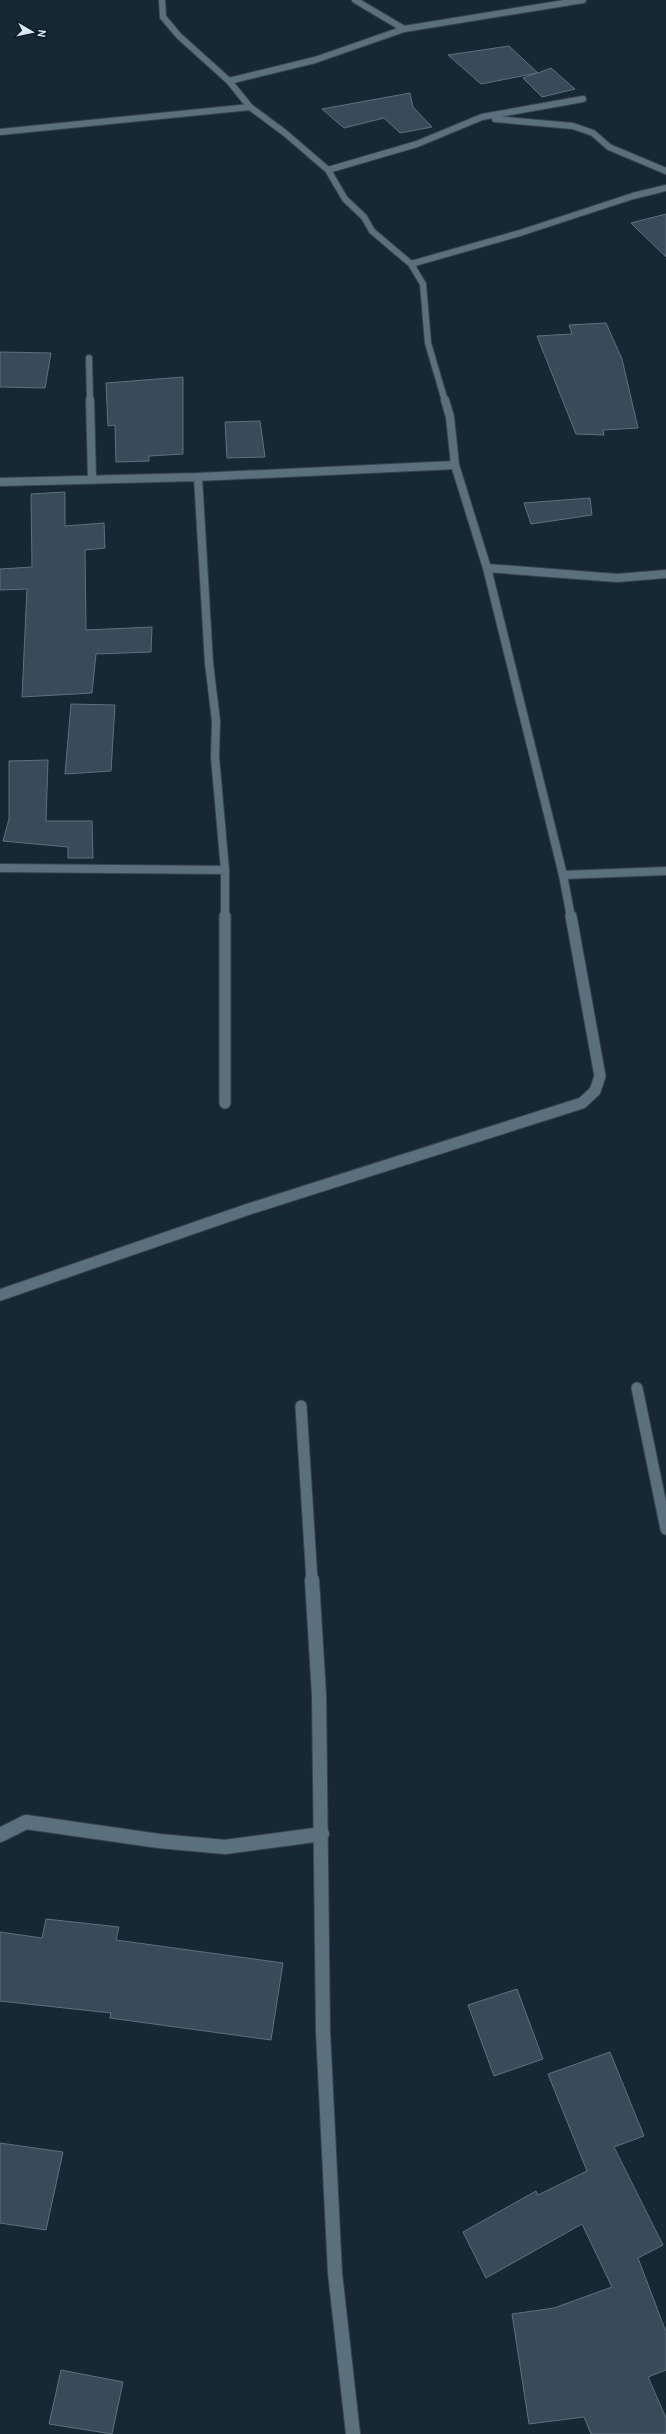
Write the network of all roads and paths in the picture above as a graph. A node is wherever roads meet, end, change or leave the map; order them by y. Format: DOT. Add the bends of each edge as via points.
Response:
graph roads {
  1 [pos="162,0"];
  2 [pos="355,0"];
  3 [pos="583,0"];
  4 [pos="404,29"];
  5 [pos="229,80"];
  6 [pos="583,99"];
  7 [pos="250,107"];
  8 [pos="482,117"];
  9 [pos="0,132"];
  10 [pos="328,170"];
  11 [pos="666,171"];
  12 [pos="666,188"];
  13 [pos="411,264"];
  14 [pos="89,358"];
  15 [pos="455,465"];
  16 [pos="198,477"];
  17 [pos="92,478"];
  18 [pos="0,482"];
  19 [pos="487,568"];
  20 [pos="666,574"];
  21 [pos="0,868"];
  22 [pos="224,870"];
  23 [pos="666,871"];
  24 [pos="563,875"];
  25 [pos="225,1103"];
  26 [pos="0,1295"];
  27 [pos="637,1388"];
  28 [pos="302,1406"];
  29 [pos="666,1529"];
  30 [pos="322,1834"];
  31 [pos="0,1835"];
  32 [pos="353,2434"];
  1 -- 5 [label="street" via="163,16 168,23"];
  2 -- 4 [label="street"];
  3 -- 4 [label="street"];
  4 -- 5 [label="street" via="315,60"];
  5 -- 7 [label="street"];
  6 -- 8 [label="street"];
  7 -- 9 [label="street"];
  7 -- 10 [label="street"];
  8 -- 10 [label="street" via="417,144"];
  8 -- 11 [label="street" via="573,126 593,133 609,147"];
  10 -- 13 [label="street" via="345,199 364,217 372,231"];
  12 -- 13 [label="street"];
  13 -- 15 [label="street" via="423,284 428,343 450,417"];
  14 -- 17 [label="street"];
  15 -- 16 [label="street"];
  15 -- 19 [label="street"];
  16 -- 17 [label="street"];
  16 -- 22 [label="street"];
  17 -- 18 [label="street"];
  19 -- 20 [label="street" via="617,578"];
  19 -- 24 [label="street"];
  21 -- 22 [label="street"];
  22 -- 25 [label="street"];
  23 -- 24 [label="street"];
  24 -- 26 [label="street" via="600,1076 595,1091 582,1103 249,1209"];
  27 -- 29 [label="street"];
  28 -- 30 [label="street" via="319,1696"];
  30 -- 31 [label="street" via="225,1847 159,1841 26,1822"];
  30 -- 32 [label="street" via="323,2031 335,2273"];
}
